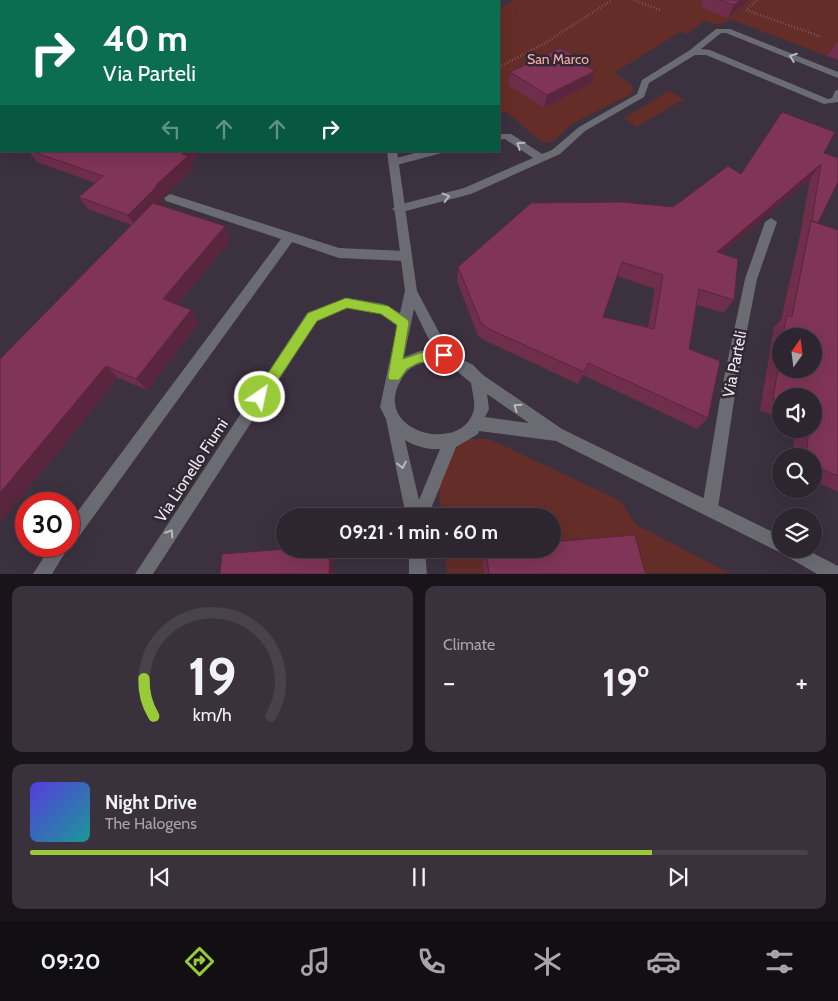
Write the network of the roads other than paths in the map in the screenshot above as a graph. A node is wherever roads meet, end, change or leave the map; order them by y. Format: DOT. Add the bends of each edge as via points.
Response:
graph roads {
  1 [pos="693,52"];
  2 [pos="838,75"];
  3 [pos="838,93"];
  4 [pos="500,137"];
  5 [pos="429,152"];
  6 [pos="392,156"];
  7 [pos="540,158"];
  8 [pos="170,198"];
  9 [pos="398,209"];
  10 [pos="771,222"];
  11 [pos="289,237"];
  12 [pos="405,256"];
  13 [pos="411,291"];
  14 [pos="404,323"];
  15 [pos="444,355"];
  16 [pos="394,376"];
  17 [pos="478,380"];
  18 [pos="392,417"];
  19 [pos="476,423"];
  20 [pos="557,434"];
  21 [pos="450,442"];
  22 [pos="412,508"];
  23 [pos="423,508"];
  24 [pos="710,508"];
  25 [pos="80,521"];
  26 [pos="772,540"];
  27 [pos="54,557"];
  28 [pos="417,558"];
  29 [pos="805,558"];
  30 [pos="42,574"];
  31 [pos="143,574"];
  32 [pos="418,574"];
  33 [pos="836,574"];
  2 -- 1 [label="street, one-way" via="727,31 719,31"];
  1 -- 3 [label="street" via="707,52 826,102 836,100"];
  1 -- 7 [label="street" via="645,82 641,95 582,129 556,152"];
  7 -- 4 [label="street, one-way" via="507,136"];
  5 -- 6 [label="street"];
  6 -- 9 [label="street"];
  9 -- 7 [label="street, one-way" via="467,191"];
  8 -- 11 [label="street"];
  9 -- 12 [label="street"];
  10 -- 24 [label="street, Via Parteli" via="751,280 729,387"];
  11 -- 12 [label="street" via="339,253"];
  11 -- 25 [label="street"];
  12 -- 13 [label="street"];
  13 -- 14 [label="street"];
  13 -- 15 [label="street"];
  14 -- 16 [label="street"];
  31 -- 14 [label="street, Via Lionello Fiumi, one-way" via="312,317 346,303 384,310"];
  15 -- 16 [label="street" via="415,358"];
  15 -- 17 [label="street" via="469,368"];
  16 -- 18 [label="street" via="388,389"];
  17 -- 19 [label="street" via="483,394 482,409"];
  20 -- 17 [label="street, one-way"];
  18 -- 21 [label="street" via="402,430 416,439"];
  18 -- 22 [label="street, one-way"];
  19 -- 20 [label="street"];
  19 -- 21 [label="street" via="465,435"];
  20 -- 24 [label="street"];
  21 -- 23 [label="street"];
  24 -- 26 [label="street"];
  27 -- 30 [label="street"];
  28 -- 32 [label="street"];
  29 -- 33 [label="street"];
}
